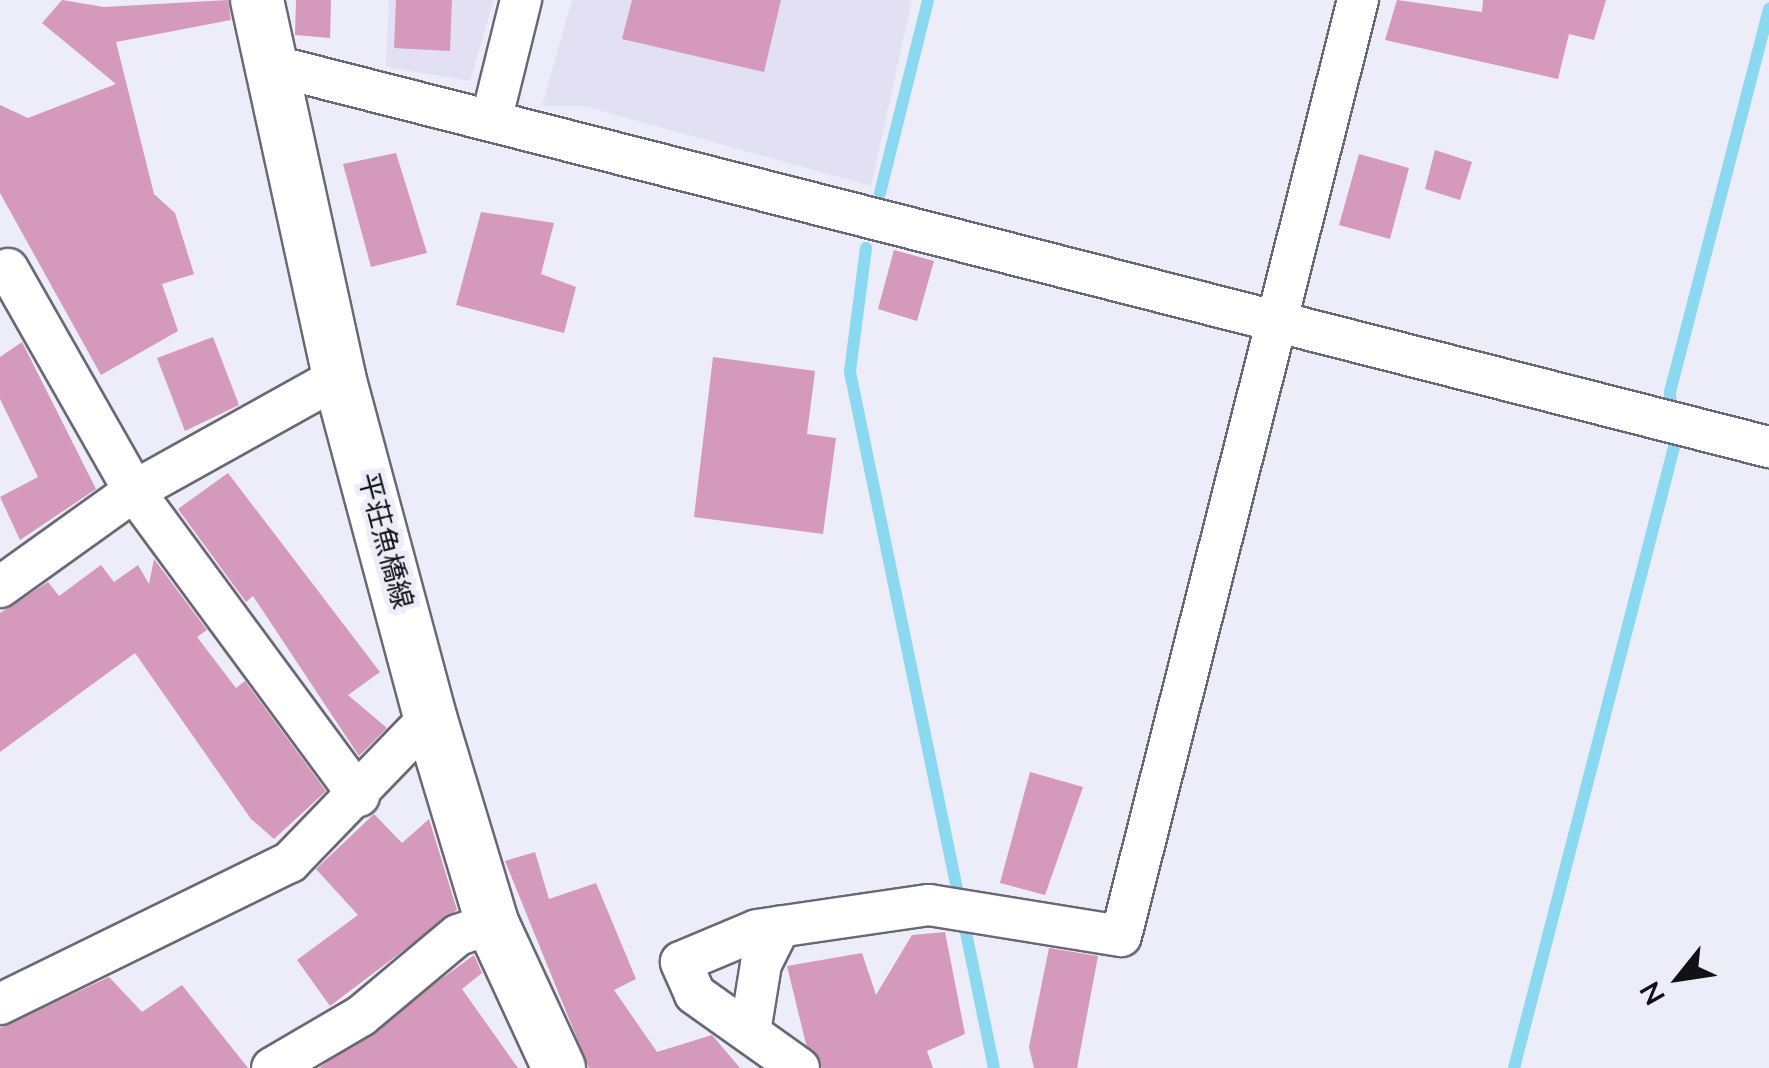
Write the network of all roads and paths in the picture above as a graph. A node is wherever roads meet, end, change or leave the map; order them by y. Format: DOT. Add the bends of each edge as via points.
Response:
graph roads {
  1 [pos="257,0"];
  2 [pos="521,0"];
  3 [pos="1358,0"];
  4 [pos="270,65"];
  5 [pos="492,117"];
  6 [pos="8,270"];
  7 [pos="1278,316"];
  8 [pos="340,377"];
  9 [pos="1769,447"];
  10 [pos="134,491"];
  11 [pos="0,587"];
  12 [pos="430,717"];
  13 [pos="359,796"];
  14 [pos="492,924"];
  15 [pos="780,926"];
  16 [pos="0,1004"];
  17 [pos="750,1032"];
  18 [pos="272,1068"];
  19 [pos="559,1068"];
  20 [pos="800,1068"];
  1 -- 4 [label="main road, 平荘魚橋線"];
  2 -- 5 [label="street"];
  3 -- 7 [label="street"];
  4 -- 5 [label="street"];
  4 -- 8 [label="main road, 平荘魚橋線"];
  5 -- 7 [label="street"];
  6 -- 10 [label="street"];
  7 -- 9 [label="street"];
  7 -- 15 [label="street" via="1121,936 928,905"];
  8 -- 10 [label="street"];
  8 -- 12 [label="main road, 平荘魚橋線"];
  10 -- 11 [label="street"];
  10 -- 13 [label="street"];
  12 -- 13 [label="street"];
  12 -- 14 [label="main road, 平荘魚橋線"];
  13 -- 16 [label="street" via="290,862"];
  14 -- 18 [label="street" via="458,935 361,1016"];
  14 -- 19 [label="main road, 平荘魚橋線"];
  15 -- 17 [label="street" via="761,964"];
  15 -- 17 [label="street" via="681,962 695,994"];
  17 -- 20 [label="street"];
}
